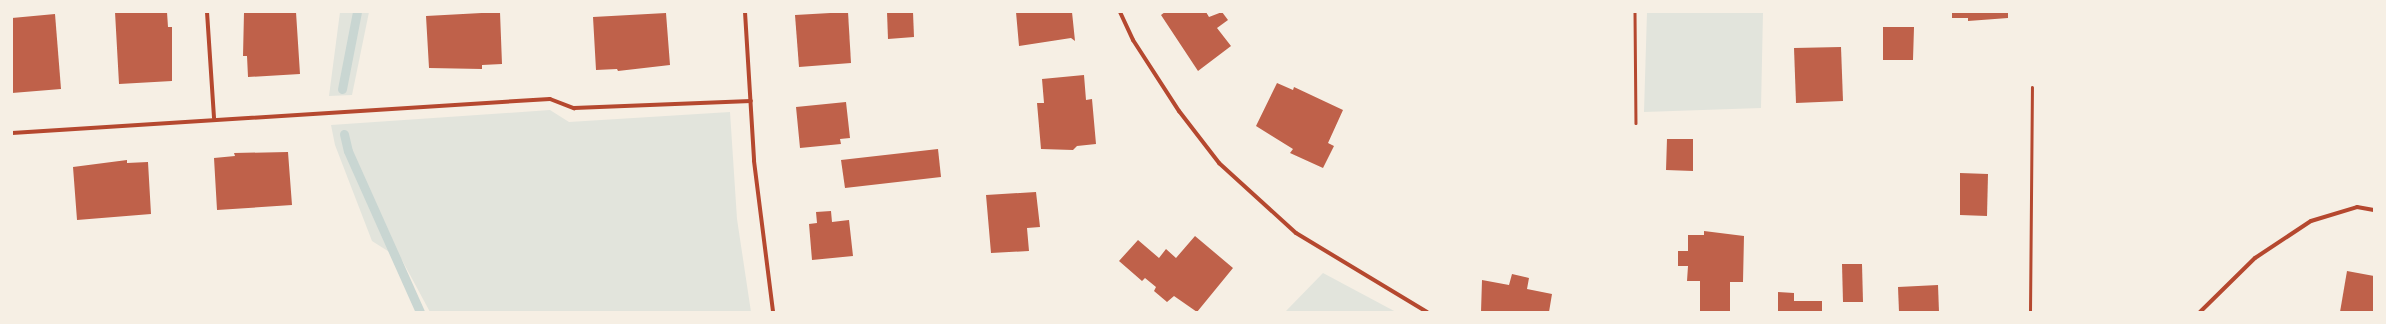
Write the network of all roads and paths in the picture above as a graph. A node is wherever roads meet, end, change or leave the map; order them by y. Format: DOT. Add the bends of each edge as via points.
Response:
graph roads {
  1 [pos="207,12"];
  2 [pos="745,12"];
  3 [pos="1120,12"];
  4 [pos="1634,12"];
  5 [pos="2032,87"];
  6 [pos="750,101"];
  7 [pos="214,118"];
  8 [pos="1636,123"];
  9 [pos="12,133"];
  10 [pos="2374,210"];
  11 [pos="773,312"];
  12 [pos="1427,312"];
  13 [pos="2030,312"];
  14 [pos="2200,312"];
  1 -- 7 [label="street"];
  2 -- 6 [label="street"];
  3 -- 12 [label="street" via="1133,40 1179,111 1219,163 1296,233"];
  4 -- 8 [label="path"];
  5 -- 13 [label="lane"];
  6 -- 7 [label="street" via="574,108 550,99"];
  6 -- 11 [label="street"];
  7 -- 9 [label="street"];
  10 -- 14 [label="street" via="2357,207 2311,221 2256,258"];
}
